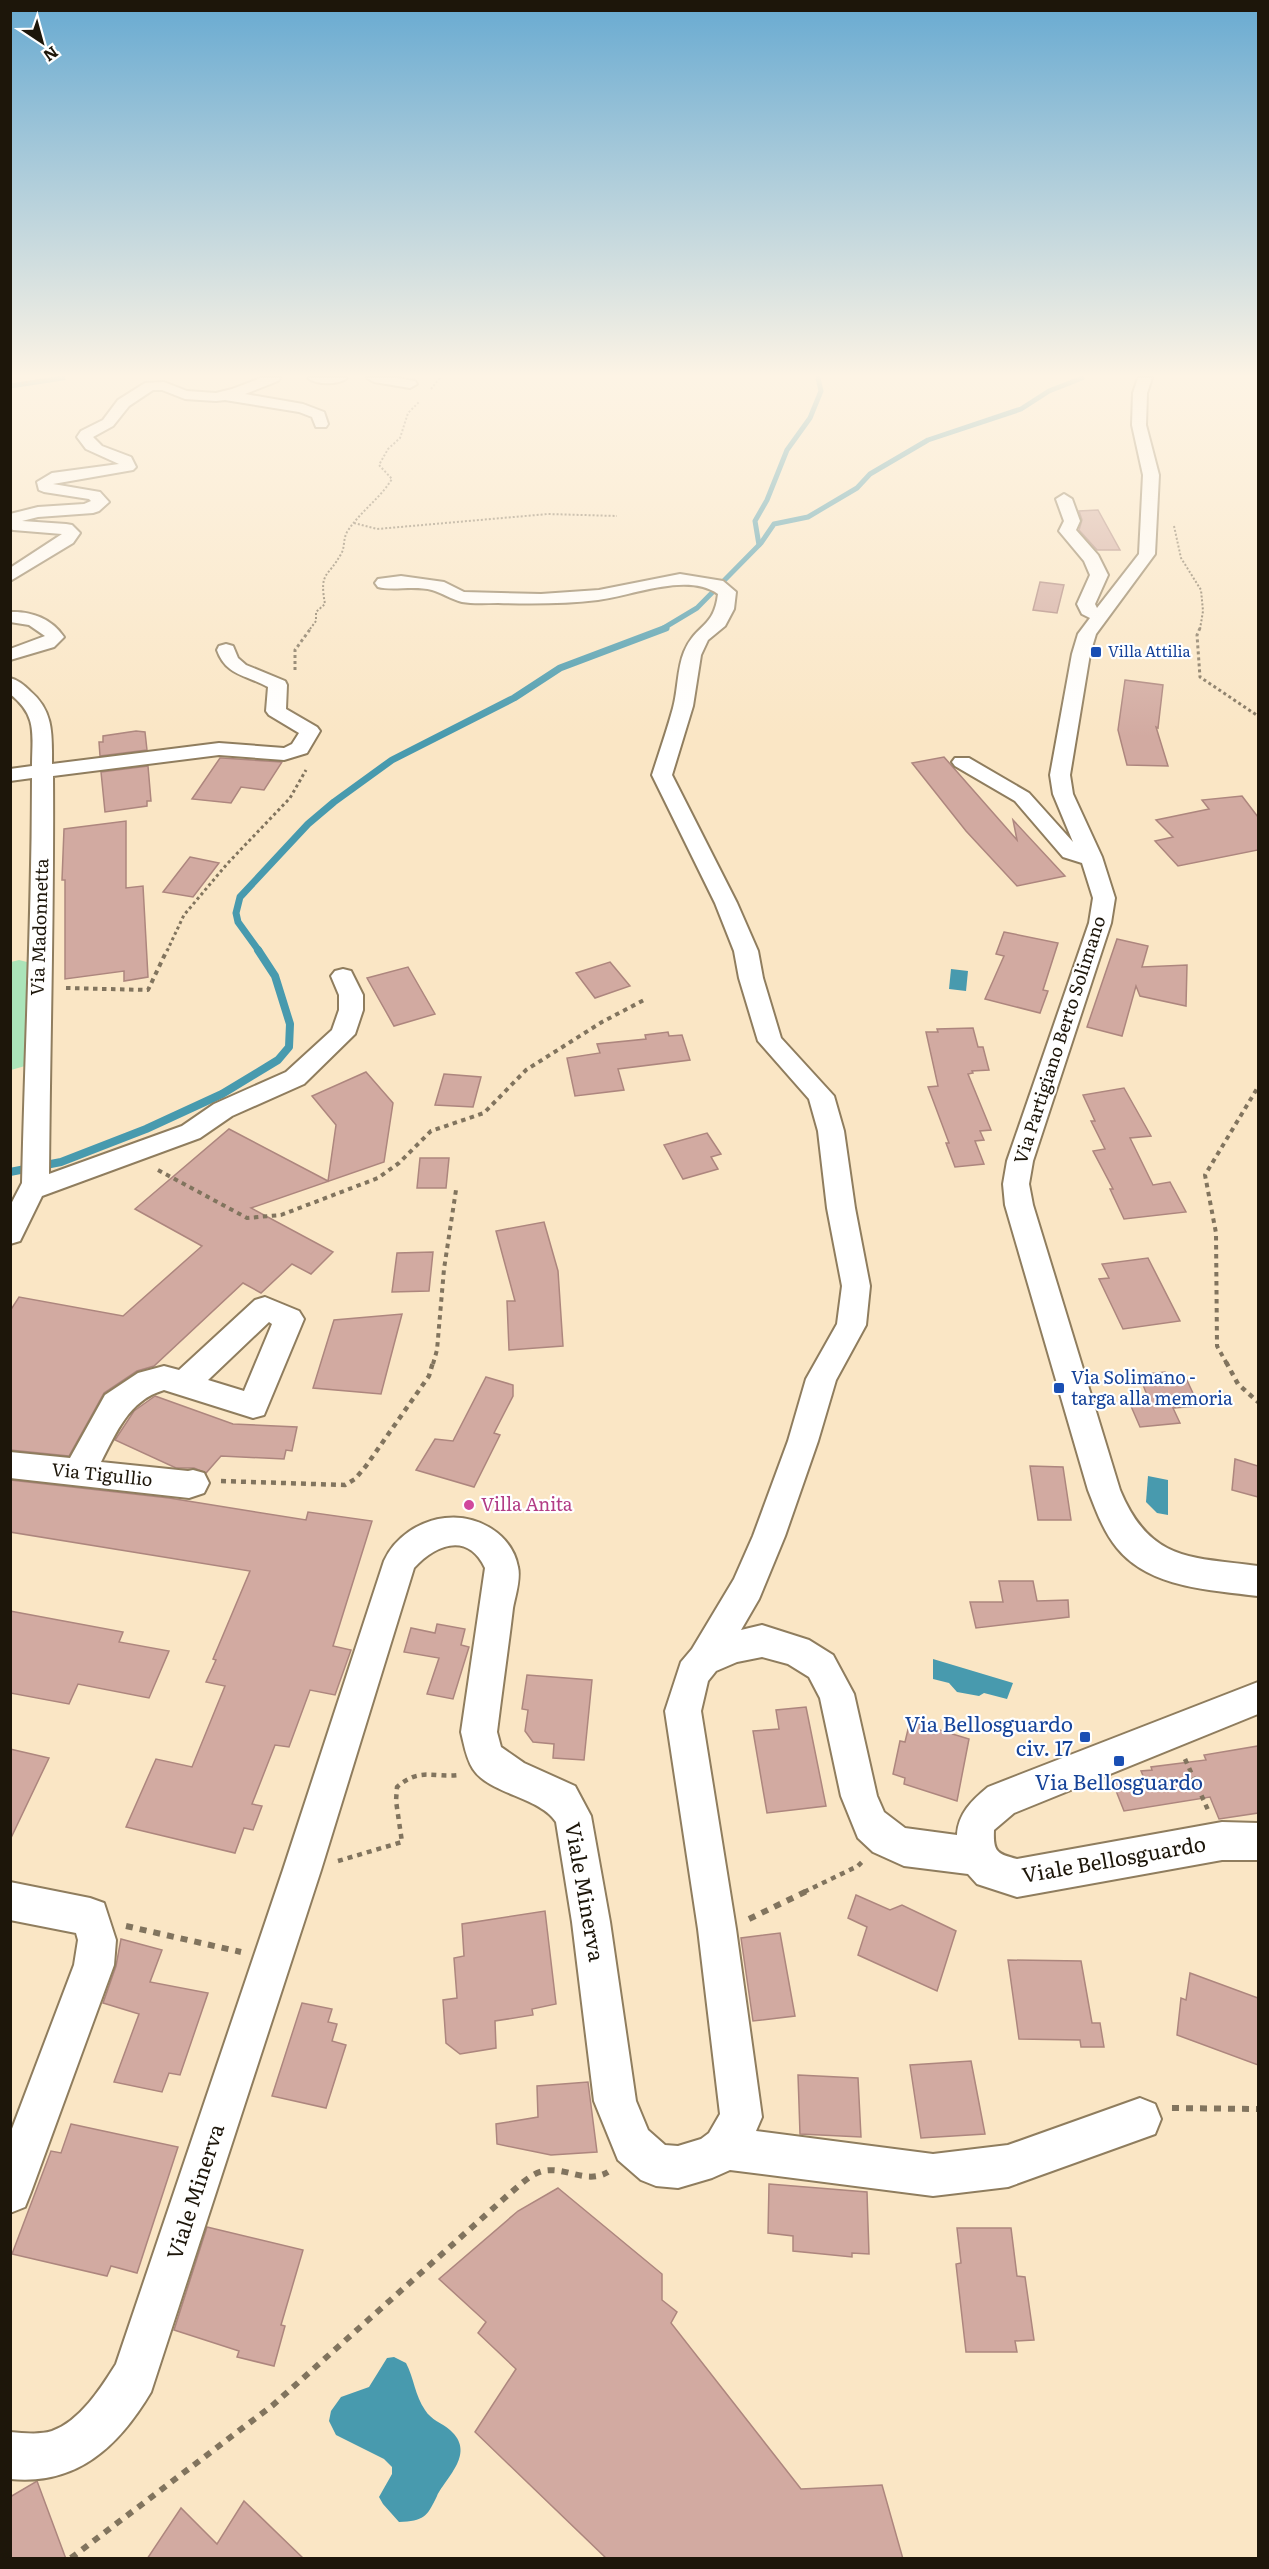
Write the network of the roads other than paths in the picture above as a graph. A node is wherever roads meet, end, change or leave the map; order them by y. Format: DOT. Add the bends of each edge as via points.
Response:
graph roads {
  1 [pos="97,498"];
  2 [pos="1149,498"];
  3 [pos="1065,500"];
  4 [pos="10,576"];
  5 [pos="384,583"];
  6 [pos="1098,615"];
  7 [pos="10,617"];
  8 [pos="226,650"];
  9 [pos="10,655"];
  10 [pos="10,684"];
  11 [pos="962,762"];
  12 [pos="41,771"];
  13 [pos="10,775"];
  14 [pos="1091,857"];
  15 [pos="344,976"];
  16 [pos="22,1156"];
  17 [pos="33,1187"];
  18 [pos="10,1234"];
  19 [pos="184,1384"];
  20 [pos="10,1465"];
  21 [pos="78,1474"];
  22 [pos="193,1483"];
  23 [pos="1258,1581"];
  24 [pos="704,1660"];
  25 [pos="1258,1698"];
  26 [pos="1258,1842"];
  27 [pos="978,1857"];
  28 [pos="10,1901"];
  29 [pos="1140,2119"];
  30 [pos="724,2148"];
  31 [pos="10,2192"];
  32 [pos="10,2455"];
  1 -- 4 [label="street" via="101,502 93,508 14,518 13,523 19,526 66,529 72,533"];
  2 -- 6 [label="street, Via Partigiano Berto Solimano" via="1147,554"];
  3 -- 6 [label="street" via="1072,521 1067,531 1100,575 1086,604 1088,610"];
  5 -- 24 [label="street" via="438,586 449,594 464,597 541,600 598,595 680,579 717,585 727,592 725,609 716,626 700,637 692,655 684,706 662,775 684,814 746,951 770,1041 821,1096 831,1131 856,1286 850,1325 821,1379 803,1442 747,1588"];
  6 -- 14 [label="street, Via Partigiano Berto Solimano" via="1086,634 1081,654 1060,775 1063,794"];
  7 -- 9 [label="street" via="27,617 55,637"];
  8 -- 12 [label="street" via="235,667 278,684 276,711 310,730 295,752 282,756 219,749"];
  10 -- 12 [label="street, Via Madonnetta" via="40,713"];
  11 -- 14 [label="street" via="1022,797 1071,852"];
  12 -- 13 [label="street"];
  12 -- 16 [label="street, Via Madonnetta" via="43,894"];
  14 -- 23 [label="street, Via Partigiano Berto Solimano" via="1104,898 1100,923 1020,1161 1018,1205 1110,1510 1121,1530 1133,1546 1156,1561 1193,1573"];
  15 -- 17 [label="street" via="351,995 351,1010 343,1034 295,1078 224,1110 191,1132"];
  16 -- 17 [label="street, Via Madonnetta"];
  17 -- 18 [label="street"];
  19 -- 21 [label="street" via="164,1378 149,1382 116,1404"];
  20 -- 21 [label="street, Via Tigullio"];
  21 -- 22 [label="street, Via Tigullio"];
  24 -- 27 [label="street" via="733,1647 762,1641 797,1651 821,1666 837,1694 859,1796 871,1825 886,1839 904,1847"];
  24 -- 30 [label="street" via="693,1673 683,1711 741,2117"];
  25 -- 27 [label="street" via="1001,1800 983,1813 974,1833"];
  26 -- 27 [label="street, Viale Bellosguardo" via="1221,1841 1017,1878 990,1871"];
  28 -- 31 [label="street" via="90,1917 97,1940 94,1965"];
  29 -- 30 [label="street" via="1008,2166 933,2175"];
  30 -- 32 [label="street, Viale Minerva" via="712,2157 678,2167 656,2165 633,2145 615,2101 573,1816 562,1798 511,1776 486,1758 479,1732 502,1568 498,1555 478,1536 450,1530 435,1533 408,1548 400,1561 135,2376 113,2412 75,2445 50,2455"];
}
